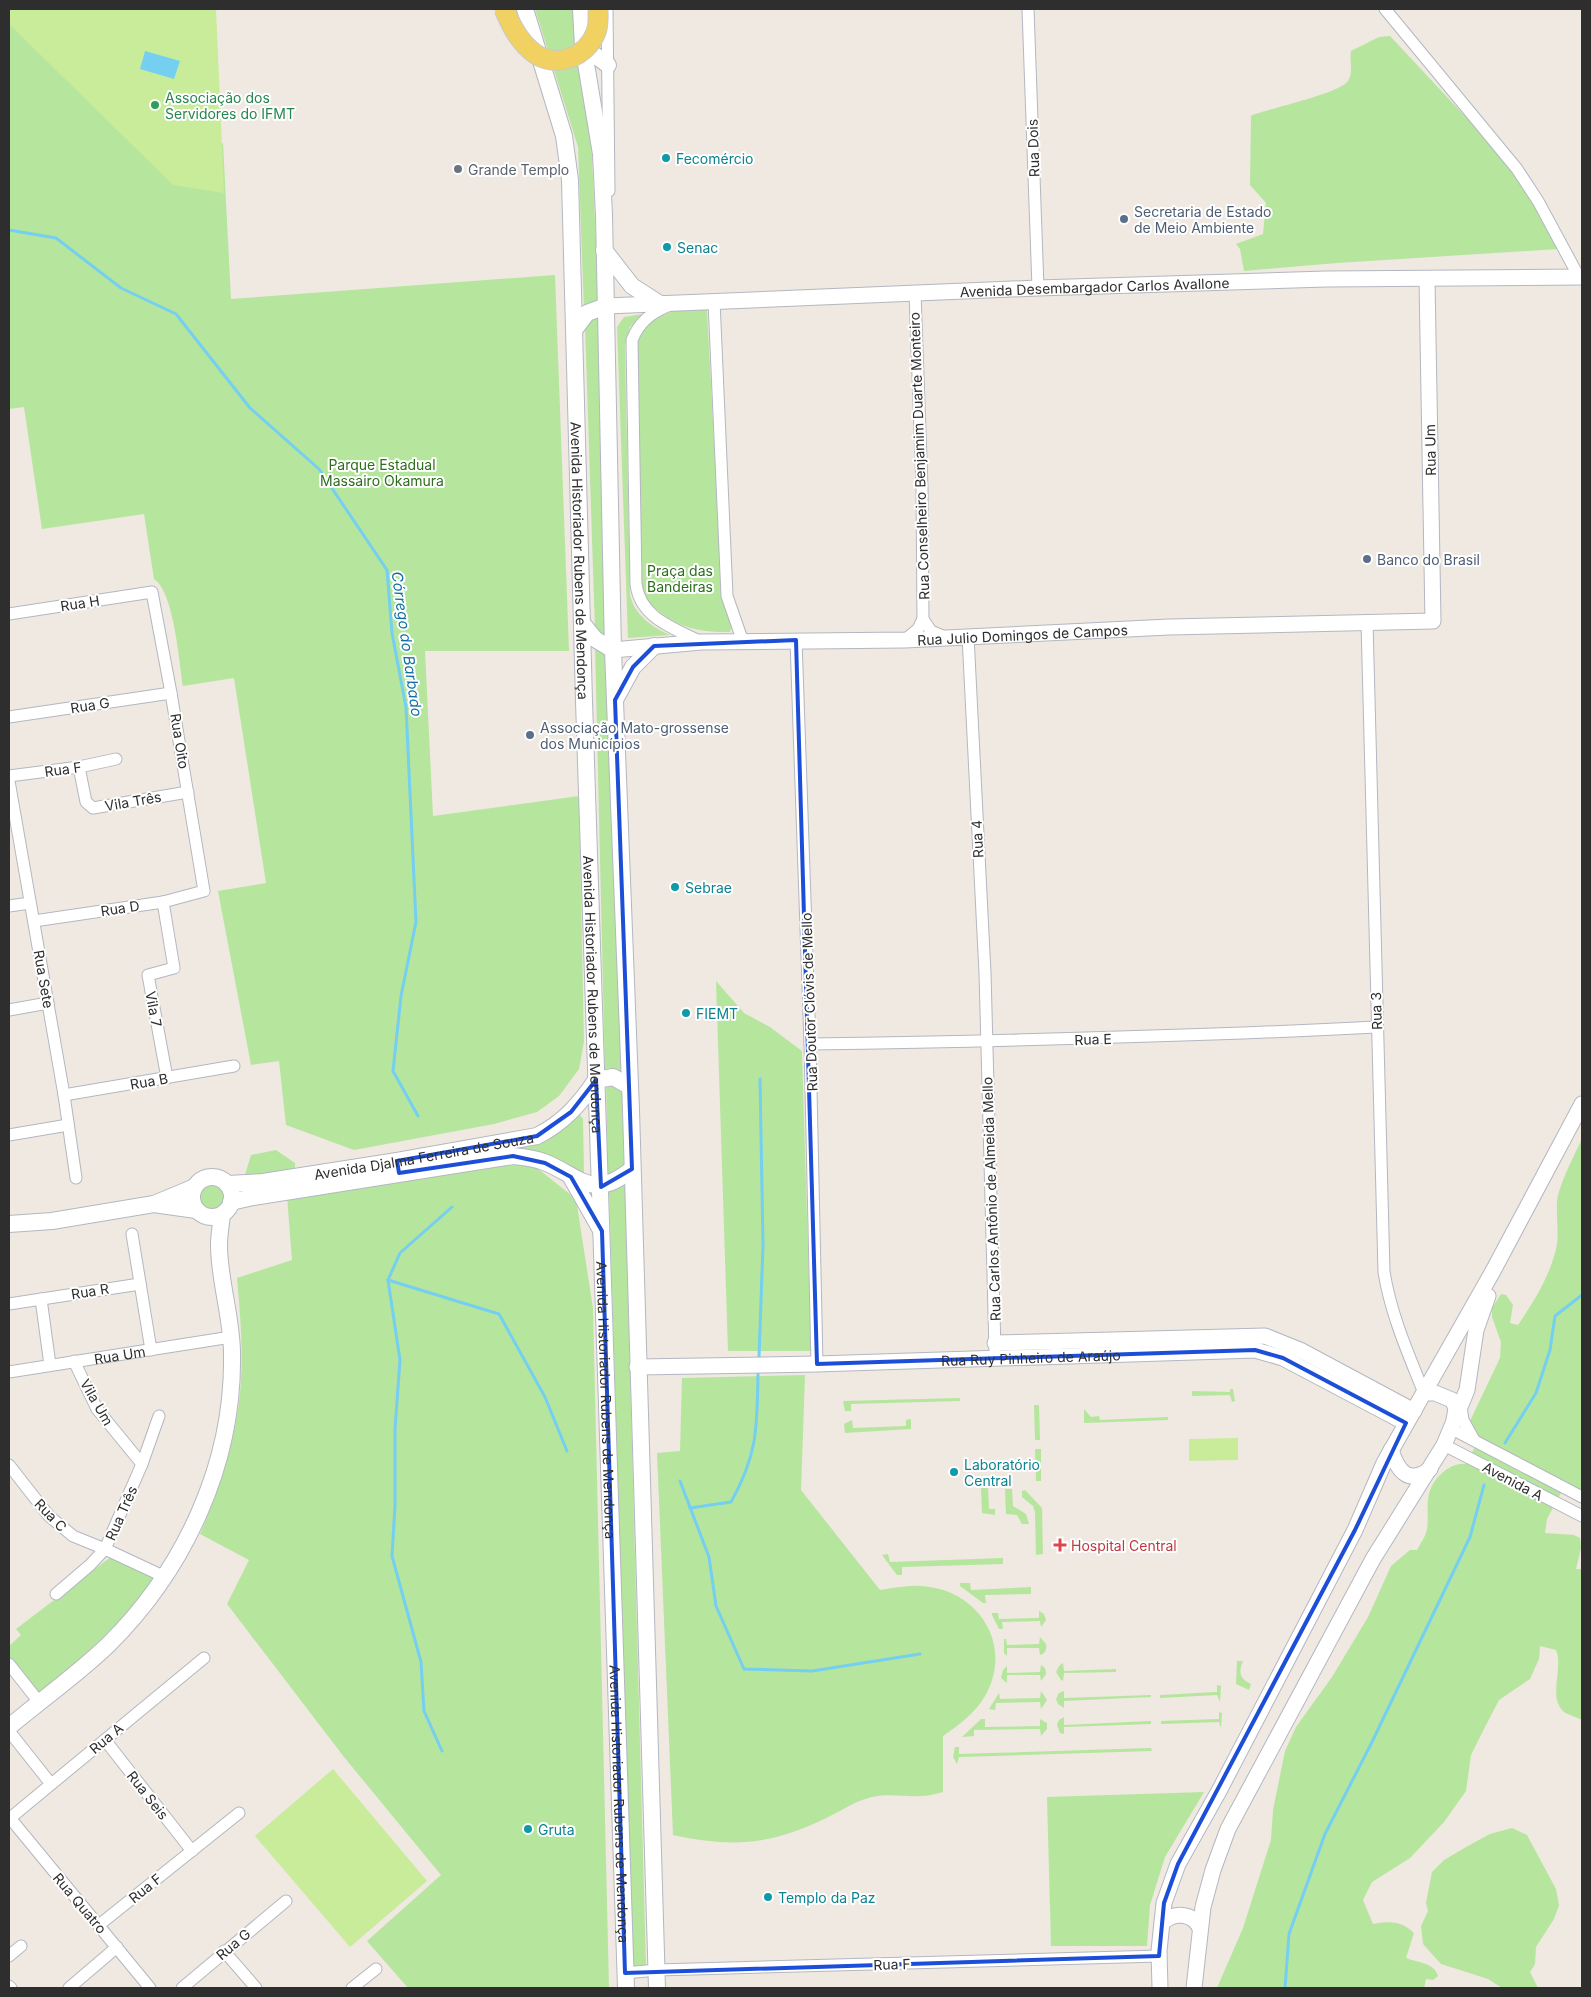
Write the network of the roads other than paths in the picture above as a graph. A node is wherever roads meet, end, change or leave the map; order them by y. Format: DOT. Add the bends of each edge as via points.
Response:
graph roads {
  1 [pos="504,9"];
  2 [pos="525,9"];
  3 [pos="580,9"];
  4 [pos="598,9"];
  5 [pos="607,9"];
  6 [pos="1028,9"];
  7 [pos="1385,9"];
  8 [pos="583,46"];
  9 [pos="608,65"];
  10 [pos="604,215"];
  11 [pos="604,250"];
  12 [pos="1580,277"];
  13 [pos="1427,280"];
  14 [pos="1038,288"];
  15 [pos="915,293"];
  16 [pos="714,301"];
  17 [pos="667,303"];
  18 [pos="606,306"];
  19 [pos="575,329"];
  20 [pos="152,592"];
  21 [pos="9,614"];
  22 [pos="923,619"];
  23 [pos="1433,620"];
  24 [pos="582,622"];
  25 [pos="1367,622"];
  26 [pos="968,636"];
  27 [pos="945,637"];
  28 [pos="796,640"];
  29 [pos="905,640"];
  30 [pos="701,642"];
  31 [pos="743,642"];
  32 [pos="654,646"];
  33 [pos="613,650"];
  34 [pos="172,693"];
  35 [pos="615,700"];
  36 [pos="9,717"];
  37 [pos="116,759"];
  38 [pos="79,767"];
  39 [pos="9,776"];
  40 [pos="9,781"];
  41 [pos="188,792"];
  42 [pos="204,891"];
  43 [pos="163,902"];
  44 [pos="30,903"];
  45 [pos="9,906"];
  46 [pos="34,922"];
  47 [pos="48,1003"];
  48 [pos="9,1010"];
  49 [pos="1376,1027"];
  50 [pos="986,1042"];
  51 [pos="810,1044"];
  52 [pos="234,1066"];
  53 [pos="167,1078"];
  54 [pos="596,1080"];
  55 [pos="630,1086"];
  56 [pos="64,1095"];
  57 [pos="1582,1104"];
  58 [pos="1582,1120"];
  59 [pos="68,1125"];
  60 [pos="9,1135"];
  61 [pos="398,1167"];
  62 [pos="632,1169"];
  63 [pos="571,1177"];
  64 [pos="76,1178"];
  65 [pos="227,1184"];
  66 [pos="601,1185"];
  67 [pos="194,1187"];
  68 [pos="154,1204"];
  69 [pos="227,1208"];
  70 [pos="198,1212"];
  71 [pos="9,1224"];
  72 [pos="602,1231"];
  73 [pos="132,1234"];
  74 [pos="219,1245"];
  75 [pos="140,1284"];
  76 [pos="41,1299"];
  77 [pos="9,1304"];
  78 [pos="231,1337"];
  79 [pos="151,1350"];
  80 [pos="995,1350"];
  81 [pos="74,1361"];
  82 [pos="817,1364"];
  83 [pos="50,1365"];
  84 [pos="637,1366"];
  85 [pos="9,1372"];
  86 [pos="1424,1393"];
  87 [pos="1462,1406"];
  88 [pos="159,1416"];
  89 [pos="1410,1417"];
  90 [pos="1452,1428"];
  91 [pos="1475,1441"];
  92 [pos="1444,1445"];
  93 [pos="1392,1450"];
  94 [pos="142,1464"];
  95 [pos="9,1465"];
  96 [pos="1430,1470"];
  97 [pos="1582,1498"];
  98 [pos="1582,1516"];
  99 [pos="105,1548"];
  100 [pos="165,1577"];
  101 [pos="56,1594"];
  102 [pos="204,1658"];
  103 [pos="9,1664"];
  104 [pos="39,1702"];
  105 [pos="9,1727"];
  106 [pos="9,1732"];
  107 [pos="105,1740"];
  108 [pos="51,1784"];
  109 [pos="239,1813"];
  110 [pos="9,1818"];
  111 [pos="192,1851"];
  112 [pos="286,1901"];
  113 [pos="1162,1923"];
  114 [pos="99,1925"];
  115 [pos="1200,1928"];
  116 [pos="21,1946"];
  117 [pos="117,1948"];
  118 [pos="224,1952"];
  119 [pos="9,1956"];
  120 [pos="1160,1956"];
  121 [pos="376,1969"];
  122 [pos="657,1970"];
  123 [pos="625,1981"];
  124 [pos="1191,1985"];
  125 [pos="1163,1986"];
  126 [pos="69,1988"];
  127 [pos="150,1988"];
  128 [pos="182,1988"];
  129 [pos="256,1988"];
  130 [pos="352,1988"];
  131 [pos="657,1988"];
  1 -- 4 [label="main road, bridge" via="518,38 542,58 556,61 577,56 591,42 597,31"];
  2 -- 19 [label="main road, Avenida Historiador Rubens de Mendonça" via="564,136 570,180"];
  3 -- 8 [label="main road"];
  5 -- 9 [label="street"];
  6 -- 14 [label="street, Rua Dois"];
  7 -- 12 [label="street" via="1517,169"];
  8 -- 9 [label="main road"];
  8 -- 10 [label="main road" via="601,154"];
  9 -- 10 [label="street" via="610,185"];
  10 -- 11 [label="main road"];
  11 -- 17 [label="main road" via="632,286"];
  11 -- 18 [label="main road"];
  12 -- 13 [label="street, Avenida Desembargador Carlos Avallone"];
  13 -- 14 [label="street, Avenida Desembargador Carlos Avallone" via="1326,279"];
  13 -- 23 [label="street, Rua Um"];
  14 -- 15 [label="street, Avenida Desembargador Carlos Avallone"];
  15 -- 16 [label="street, Avenida Desembargador Carlos Avallone"];
  15 -- 22 [label="street, Rua Conselheiro Benjamim Duarte Monteiro"];
  16 -- 17 [label="street, Avenida Desembargador Carlos Avallone"];
  16 -- 31 [label="street" via="727,596"];
  17 -- 18 [label="street, Avenida Desembargador Carlos Avallone"];
  17 -- 30 [label="street" via="648,317 632,340 637,595 660,621"];
  18 -- 19 [label="main road" via="587,313"];
  18 -- 33 [label="main road"];
  19 -- 24 [label="main road, Avenida Historiador Rubens de Mendonça"];
  20 -- 21 [label="street, Rua H"];
  20 -- 34 [label="street, Rua Oito"];
  22 -- 27 [label="street, Rua Conselheiro Benjamim Duarte Monteiro" via="931,631"];
  22 -- 29 [label="street, Rua Conselheiro Benjamim Duarte Monteiro" via="918,629"];
  23 -- 25 [label="street, Rua Julio Domingos de Campos"];
  24 -- 33 [label="main road" via="595,639"];
  24 -- 54 [label="main road, Avenida Historiador Rubens de Mendonça"];
  25 -- 26 [label="street, Rua Julio Domingos de Campos"];
  25 -- 49 [label="street, Rua 3"];
  26 -- 27 [label="street, Rua Julio Domingos de Campos"];
  26 -- 50 [label="street, Rua 4"];
  27 -- 29 [label="street, Rua Julio Domingos de Campos"];
  28 -- 29 [label="street, Rua Julio Domingos de Campos"];
  28 -- 31 [label="street, Rua Julio Domingos de Campos"];
  28 -- 51 [label="street, Rua Doutor Clóvis de Mello"];
  30 -- 31 [label="street, Rua Julio Domingos de Campos"];
  30 -- 32 [label="street, Rua Julio Domingos de Campos"];
  32 -- 33 [label="street, Rua Julio Domingos de Campos"];
  32 -- 35 [label="main road" via="633,666"];
  33 -- 35 [label="main road"];
  34 -- 36 [label="street, Rua G"];
  34 -- 41 [label="street, Rua Oito"];
  35 -- 55 [label="main road"];
  37 -- 38 [label="street, Rua F"];
  38 -- 39 [label="street, Rua F"];
  38 -- 41 [label="street, Vila Três" via="86,802 93,808"];
  40 -- 44 [label="street, Rua Sete"];
  41 -- 42 [label="street, Rua Oito"];
  42 -- 43 [label="street, Rua D"];
  43 -- 46 [label="street, Rua D"];
  43 -- 53 [label="street, Vila 7" via="174,968 148,975"];
  44 -- 45 [label="street"];
  44 -- 46 [label="street, Rua Sete"];
  46 -- 47 [label="street, Rua Sete"];
  47 -- 48 [label="street"];
  47 -- 56 [label="street, Rua Sete"];
  49 -- 50 [label="street, Rua E"];
  49 -- 86 [label="street, Rua 3" via="1384,1272 1396,1325"];
  50 -- 51 [label="street, Rua E"];
  50 -- 80 [label="street, Rua Carlos Antônio de Almeida Mello"];
  51 -- 82 [label="street, Rua Doutor Clóvis de Mello"];
  52 -- 53 [label="street, Rua B"];
  53 -- 56 [label="street, Rua B"];
  54 -- 55 [label="main road" via="613,1077"];
  54 -- 61 [label="main road, Avenida Djalma Ferreira de Souza" via="571,1112 553,1128 537,1136"];
  54 -- 66 [label="main road, Avenida Historiador Rubens de Mendonça"];
  55 -- 62 [label="main road"];
  56 -- 59 [label="street, Rua Sete"];
  57 -- 86 [label="street"];
  58 -- 87 [label="street" via="1483,1308"];
  59 -- 60 [label="street"];
  59 -- 64 [label="street, Rua Sete"];
  61 -- 63 [label="main road, Avenida Djalma Ferreira de Souza" via="513,1156 545,1163"];
  61 -- 65 [label="main road, Avenida Djalma Ferreira de Souza"];
  61 -- 69 [label="main road, Avenida Djalma Ferreira de Souza" via="253,1197"];
  62 -- 66 [label="main road" via="613,1182"];
  62 -- 84 [label="main road"];
  63 -- 66 [label="main road, Avenida Djalma Ferreira de Souza" via="586,1184"];
  63 -- 72 [label="main road"];
  65 -- 67 [label="main road, Avenida Djalma Ferreira de Souza" via="218,1178 208,1178"];
  65 -- 69 [label="main road" via="232,1196"];
  66 -- 72 [label="main road, Avenida Historiador Rubens de Mendonça"];
  67 -- 68 [label="main road, Avenida Djalma Ferreira de Souza"];
  67 -- 70 [label="main road" via="192,1198"];
  68 -- 70 [label="main road, Avenida Djalma Ferreira de Souza"];
  68 -- 71 [label="main road, Avenida Djalma Ferreira de Souza" via="52,1221"];
  69 -- 70 [label="main road, Avenida Djalma Ferreira de Souza" via="210,1217"];
  69 -- 74 [label="main road"];
  70 -- 74 [label="main road"];
  72 -- 123 [label="main road, Avenida Historiador Rubens de Mendonça"];
  73 -- 75 [label="street"];
  74 -- 78 [label="main road"];
  75 -- 76 [label="street, Rua R"];
  75 -- 79 [label="street"];
  76 -- 77 [label="street, Rua R"];
  76 -- 83 [label="street"];
  78 -- 79 [label="street, Rua Um"];
  78 -- 100 [label="main road" via="232,1366 220,1451 190,1534"];
  79 -- 81 [label="street, Rua Um"];
  80 -- 82 [label="street, Rua Ruy Pinheiro de Araújo"];
  80 -- 89 [label="street, Rua Ruy Pinheiro de Araújo" via="1264,1336 1302,1351"];
  81 -- 83 [label="street, Rua Um"];
  81 -- 94 [label="street, Vila Um" via="97,1408"];
  82 -- 84 [label="street, Rua Ruy Pinheiro de Araújo"];
  83 -- 85 [label="street, Rua Um"];
  84 -- 122 [label="main road"];
  86 -- 89 [label="street"];
  86 -- 90 [label="street" via="1444,1395 1452,1400 1456,1408"];
  87 -- 90 [label="street"];
  87 -- 91 [label="street" via="1463,1420"];
  88 -- 94 [label="street, Rua Três"];
  89 -- 93 [label="street"];
  90 -- 91 [label="street, Avenida A"];
  90 -- 92 [label="street"];
  91 -- 97 [label="street, Avenida A"];
  92 -- 96 [label="street"];
  92 -- 98 [label="street, Avenida A"];
  93 -- 96 [label="street" via="1401,1471 1410,1476"];
  93 -- 113 [label="street" via="1355,1530 1178,1864 1164,1903"];
  94 -- 99 [label="street, Rua Três"];
  95 -- 99 [label="street, Rua C" via="64,1530"];
  96 -- 115 [label="street" via="1373,1559 1239,1805 1213,1870"];
  99 -- 100 [label="street, Rua C"];
  99 -- 101 [label="street, Rua Três"];
  100 -- 104 [label="main road" via="107,1646"];
  102 -- 107 [label="street, Rua A"];
  103 -- 104 [label="street"];
  104 -- 105 [label="main road"];
  106 -- 108 [label="street"];
  107 -- 108 [label="street, Rua A"];
  107 -- 111 [label="street, Rua Seis"];
  108 -- 110 [label="street, Rua A"];
  109 -- 111 [label="street, Rua F"];
  110 -- 114 [label="street, Rua Quatro"];
  111 -- 114 [label="street, Rua F"];
  112 -- 118 [label="street, Rua G"];
  113 -- 115 [label="street" via="1171,1917 1186,1916"];
  113 -- 120 [label="street"];
  114 -- 117 [label="street, Rua Quatro"];
  115 -- 124 [label="street"];
  116 -- 119 [label="street"];
  117 -- 126 [label="street"];
  117 -- 127 [label="street, Rua Quatro"];
  118 -- 128 [label="street, Rua G"];
  118 -- 129 [label="street"];
  120 -- 122 [label="street, Rua F"];
  120 -- 125 [label="street"];
  121 -- 130 [label="street"];
  122 -- 123 [label="street, Rua F"];
  122 -- 131 [label="main road"];
}
